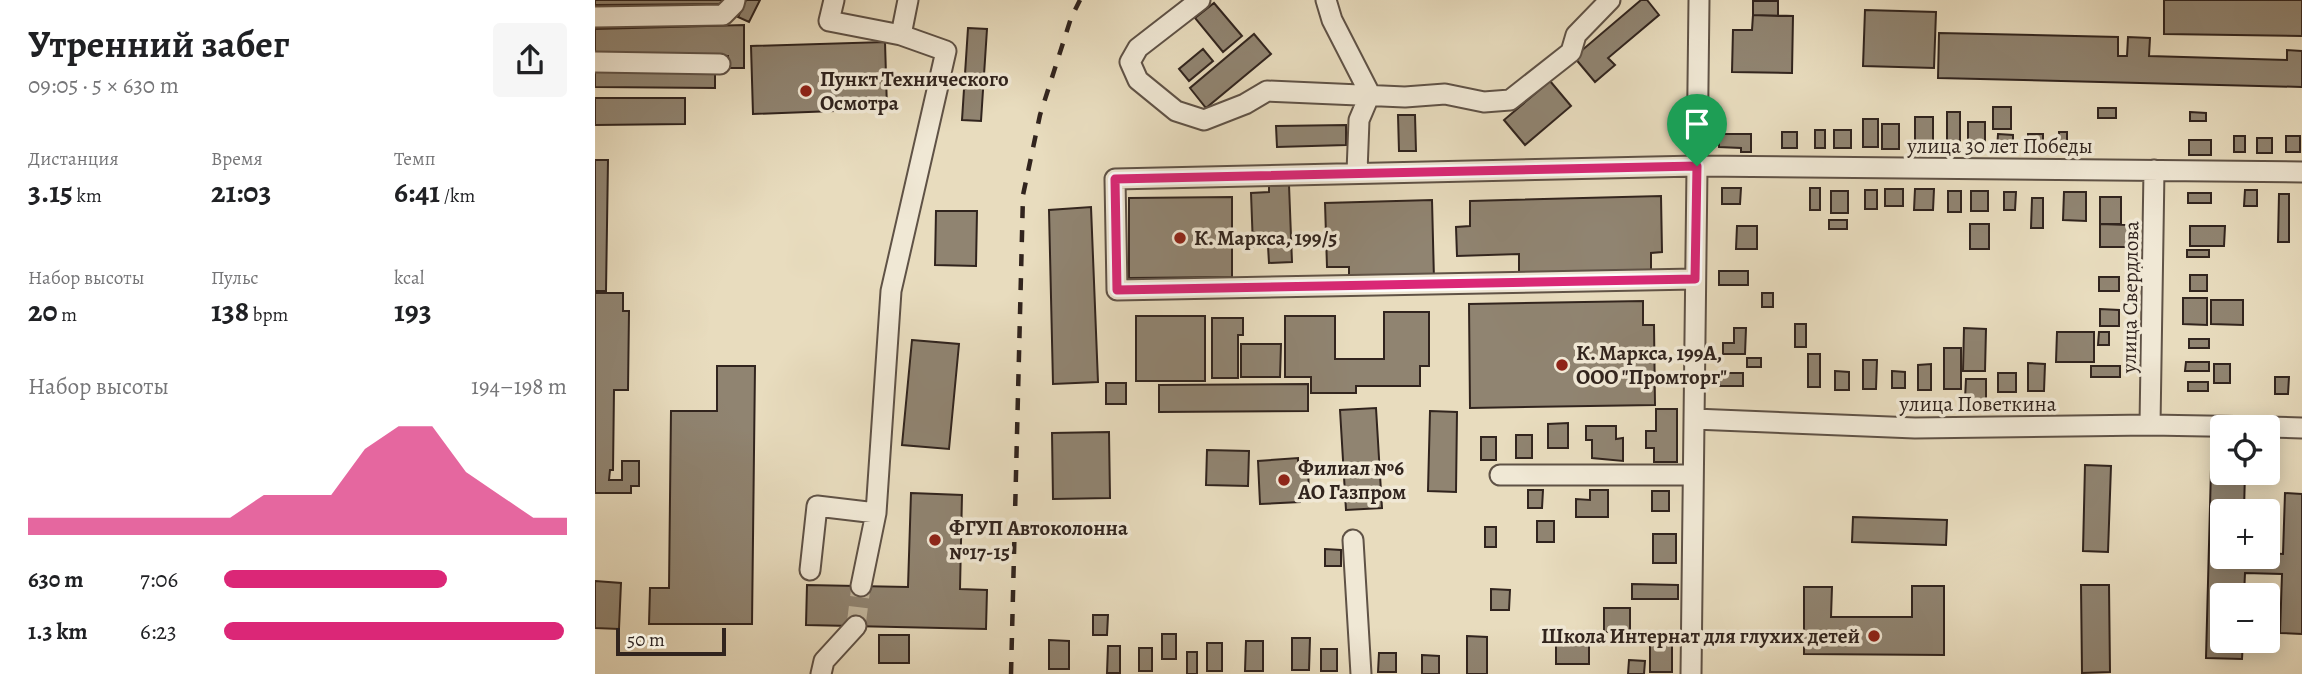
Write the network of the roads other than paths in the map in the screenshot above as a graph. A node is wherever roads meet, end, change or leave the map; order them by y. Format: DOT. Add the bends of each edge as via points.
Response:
graph roads {
  1 [pos="735,0"];
  2 [pos="834,0"];
  3 [pos="908,0"];
  4 [pos="1200,0"];
  5 [pos="1326,0"];
  6 [pos="1610,0"];
  7 [pos="1699,0"];
  8 [pos="595,16"];
  9 [pos="901,35"];
  10 [pos="595,62"];
  11 [pos="720,64"];
  12 [pos="1370,94"];
  13 [pos="1697,166"];
  14 [pos="2154,170"];
  15 [pos="1357,172"];
  16 [pos="2302,172"];
  17 [pos="1695,279"];
  18 [pos="1693,419"];
  19 [pos="2150,425"];
  20 [pos="2210,426"];
  21 [pos="2280,427"];
  22 [pos="2302,428"];
  23 [pos="1500,475"];
  24 [pos="1693,475"];
  25 [pos="876,513"];
  26 [pos="1353,540"];
  27 [pos="810,570"];
  28 [pos="861,586"];
  29 [pos="856,626"];
  30 [pos="821,674"];
  31 [pos="1361,674"];
  32 [pos="1691,674"];
  1 -- 8 [label="street" via="723,15"];
  2 -- 9 [label="street" via="829,21"];
  3 -- 9 [label="street"];
  4 -- 12 [label="street" via="1138,48 1130,62 1138,79 1176,111 1203,120 1267,91"];
  5 -- 12 [label="street"];
  6 -- 12 [label="street" via="1576,35 1571,52 1510,100"];
  7 -- 13 [label="street"];
  9 -- 25 [label="street" via="946,51 891,291"];
  10 -- 11 [label="street"];
  12 -- 15 [label="street" via="1359,120"];
  13 -- 14 [label="street, улица 30 лет Победы"];
  13 -- 15 [label="street, улица 30 лет Победы"];
  13 -- 17 [label="street"];
  14 -- 16 [label="street, улица 30 лет Победы"];
  14 -- 19 [label="street, улица Свердлова"];
  15 -- 17 [label="street, улица 30 лет Победы" via="1115,179 1117,290"];
  17 -- 18 [label="street"];
  18 -- 19 [label="street, улица Поветкина" via="1915,428"];
  18 -- 24 [label="street"];
  19 -- 20 [label="street, улица Поветкина"];
  21 -- 22 [label="street"];
  23 -- 24 [label="street"];
  24 -- 32 [label="street"];
  25 -- 27 [label="street" via="817,506"];
  25 -- 28 [label="street"];
  26 -- 31 [label="street"];
  29 -- 30 [label="street" via="824,661"];
}
